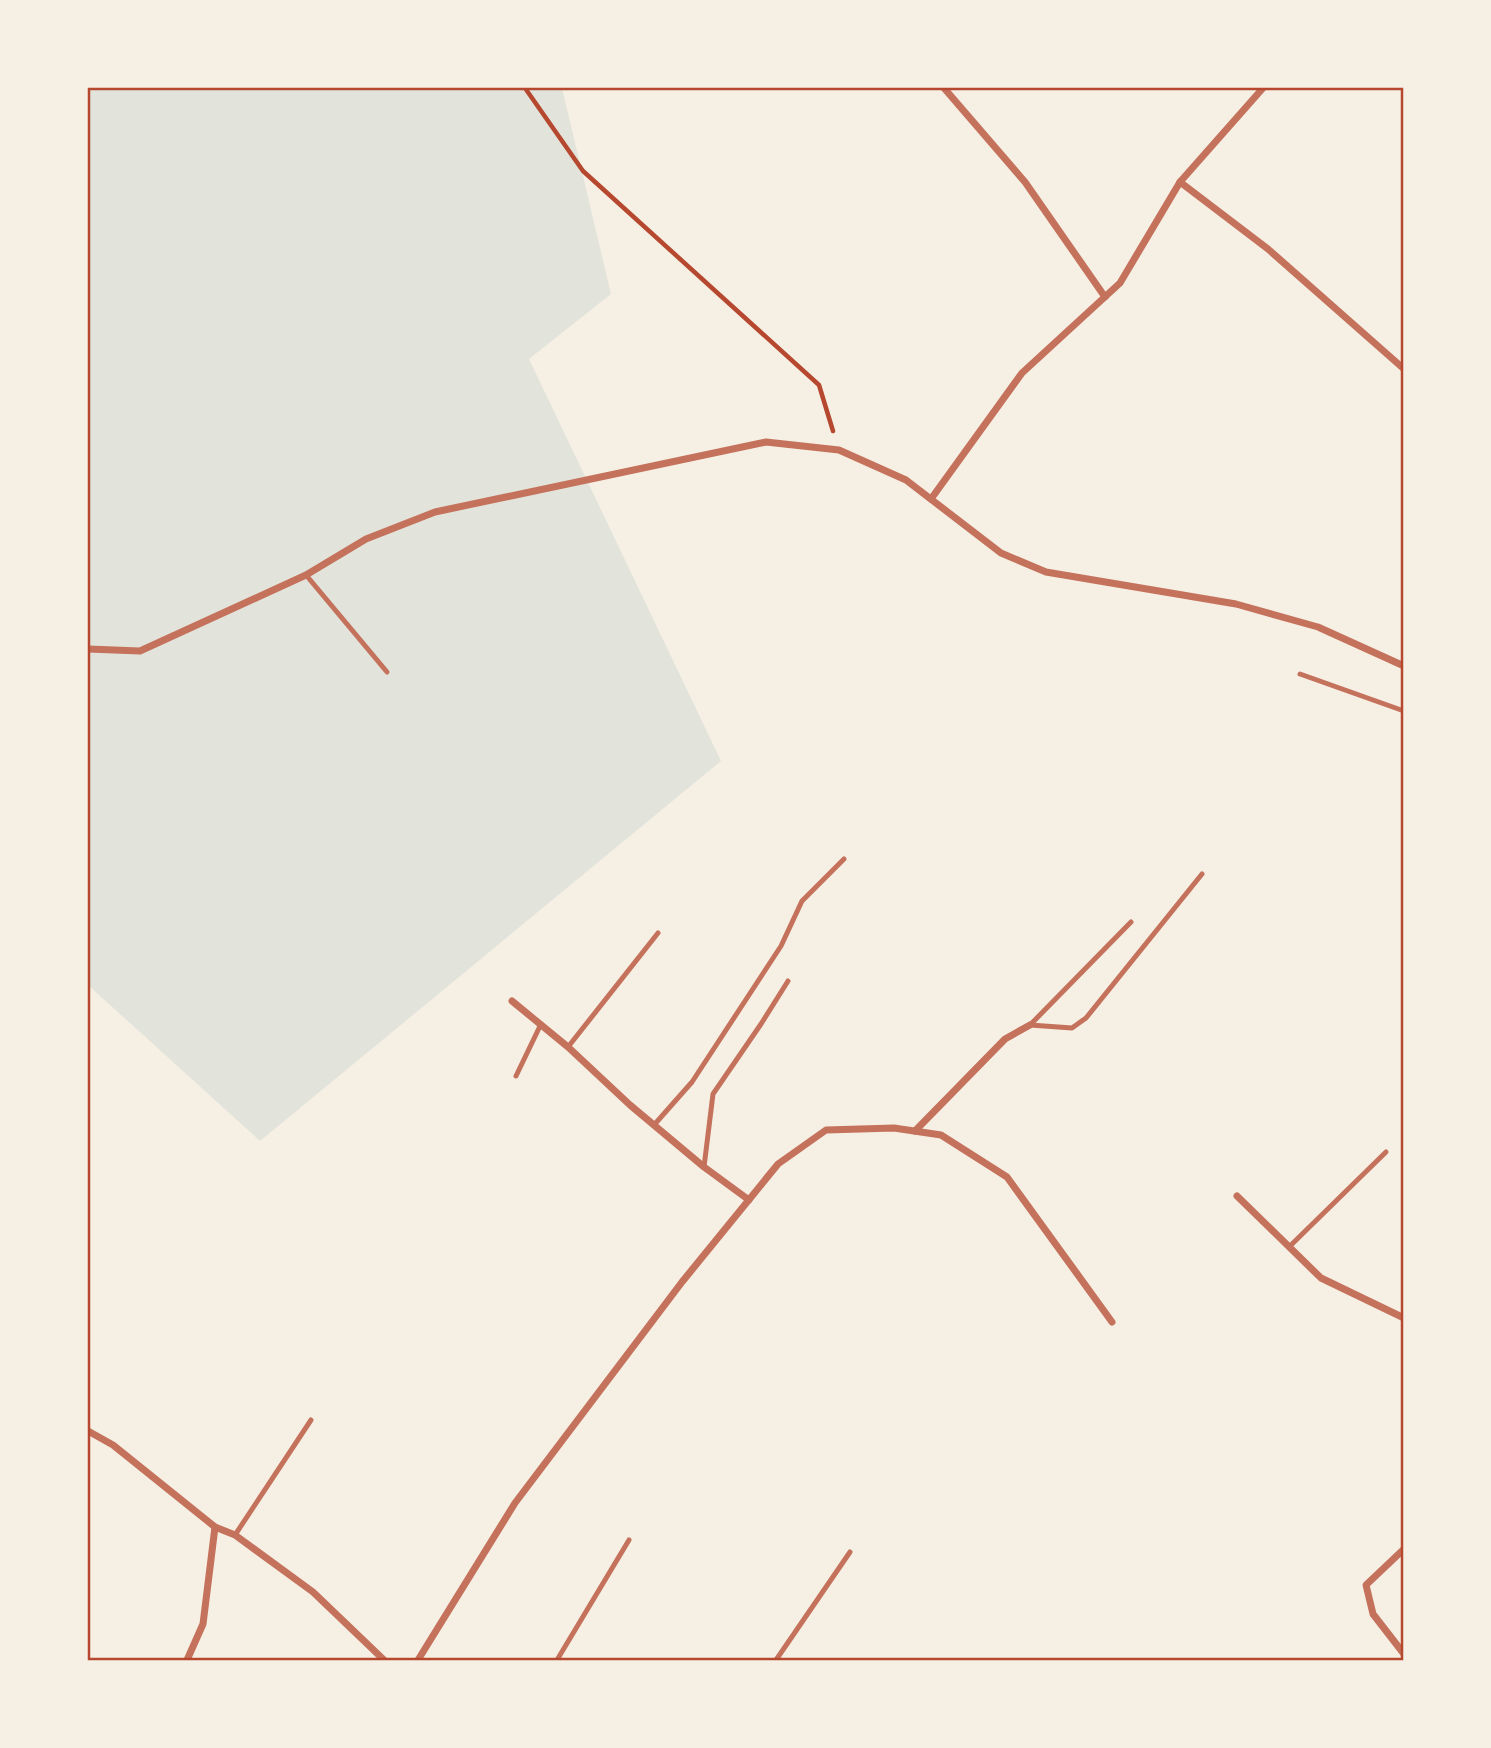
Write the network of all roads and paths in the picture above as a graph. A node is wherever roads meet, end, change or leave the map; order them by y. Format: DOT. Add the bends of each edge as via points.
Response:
graph roads {
  1 [pos="525,88"];
  2 [pos="944,88"];
  3 [pos="1263,88"];
  4 [pos="1180,181"];
  5 [pos="1105,297"];
  6 [pos="1403,368"];
  7 [pos="839,450"];
  8 [pos="931,499"];
  9 [pos="306,575"];
  10 [pos="88,649"];
  11 [pos="1404,666"];
  12 [pos="387,672"];
  13 [pos="1300,674"];
  14 [pos="1404,711"];
  15 [pos="844,859"];
  16 [pos="1202,874"];
  17 [pos="1131,922"];
  18 [pos="658,933"];
  19 [pos="788,981"];
  20 [pos="512,1001"];
  21 [pos="541,1024"];
  22 [pos="1030,1025"];
  23 [pos="568,1046"];
  24 [pos="516,1076"];
  25 [pos="654,1125"];
  26 [pos="915,1131"];
  27 [pos="1386,1152"];
  28 [pos="704,1167"];
  29 [pos="1237,1196"];
  30 [pos="749,1200"];
  31 [pos="1289,1247"];
  32 [pos="1404,1318"];
  33 [pos="1112,1322"];
  34 [pos="311,1420"];
  35 [pos="88,1431"];
  36 [pos="215,1527"];
  37 [pos="235,1535"];
  38 [pos="629,1540"];
  39 [pos="1404,1549"];
  40 [pos="850,1552"];
  41 [pos="1404,1654"];
  42 [pos="187,1661"];
  43 [pos="384,1661"];
  44 [pos="418,1661"];
  45 [pos="557,1661"];
  46 [pos="776,1661"];
  1 -- 7 [label="path" via="583,171 819,385"];
  2 -- 5 [label="street" via="1025,181"];
  3 -- 4 [label="street"];
  4 -- 5 [label="street" via="1120,283"];
  4 -- 6 [label="street" via="1268,248"];
  5 -- 8 [label="street" via="1022,373"];
  7 -- 8 [label="street" via="906,480"];
  7 -- 9 [label="street" via="766,442 435,512 366,540"];
  8 -- 11 [label="street" via="1001,553 1046,572 1236,604 1318,627"];
  9 -- 10 [label="street" via="140,651"];
  9 -- 12 [label="lane"];
  13 -- 14 [label="lane"];
  15 -- 25 [label="lane" via="802,901 781,946 692,1082"];
  16 -- 22 [label="lane" via="1086,1018 1072,1028"];
  17 -- 22 [label="lane"];
  18 -- 23 [label="lane"];
  19 -- 28 [label="lane" via="713,1094"];
  20 -- 21 [label="street"];
  21 -- 23 [label="street"];
  21 -- 24 [label="lane"];
  22 -- 26 [label="street" via="1005,1039"];
  23 -- 25 [label="street"];
  25 -- 28 [label="street"];
  26 -- 30 [label="street" via="826,1130 778,1164"];
  26 -- 33 [label="street" via="941,1135 1007,1177"];
  27 -- 31 [label="lane"];
  28 -- 30 [label="street"];
  29 -- 31 [label="street"];
  30 -- 44 [label="street" via="515,1503"];
  31 -- 32 [label="street" via="1321,1278"];
  34 -- 37 [label="lane"];
  35 -- 36 [label="street" via="113,1445"];
  36 -- 37 [label="street"];
  36 -- 42 [label="street" via="203,1624"];
  37 -- 43 [label="street" via="313,1592"];
  38 -- 45 [label="lane"];
  39 -- 41 [label="street" via="1366,1585 1373,1614"];
  40 -- 46 [label="lane"];
}
